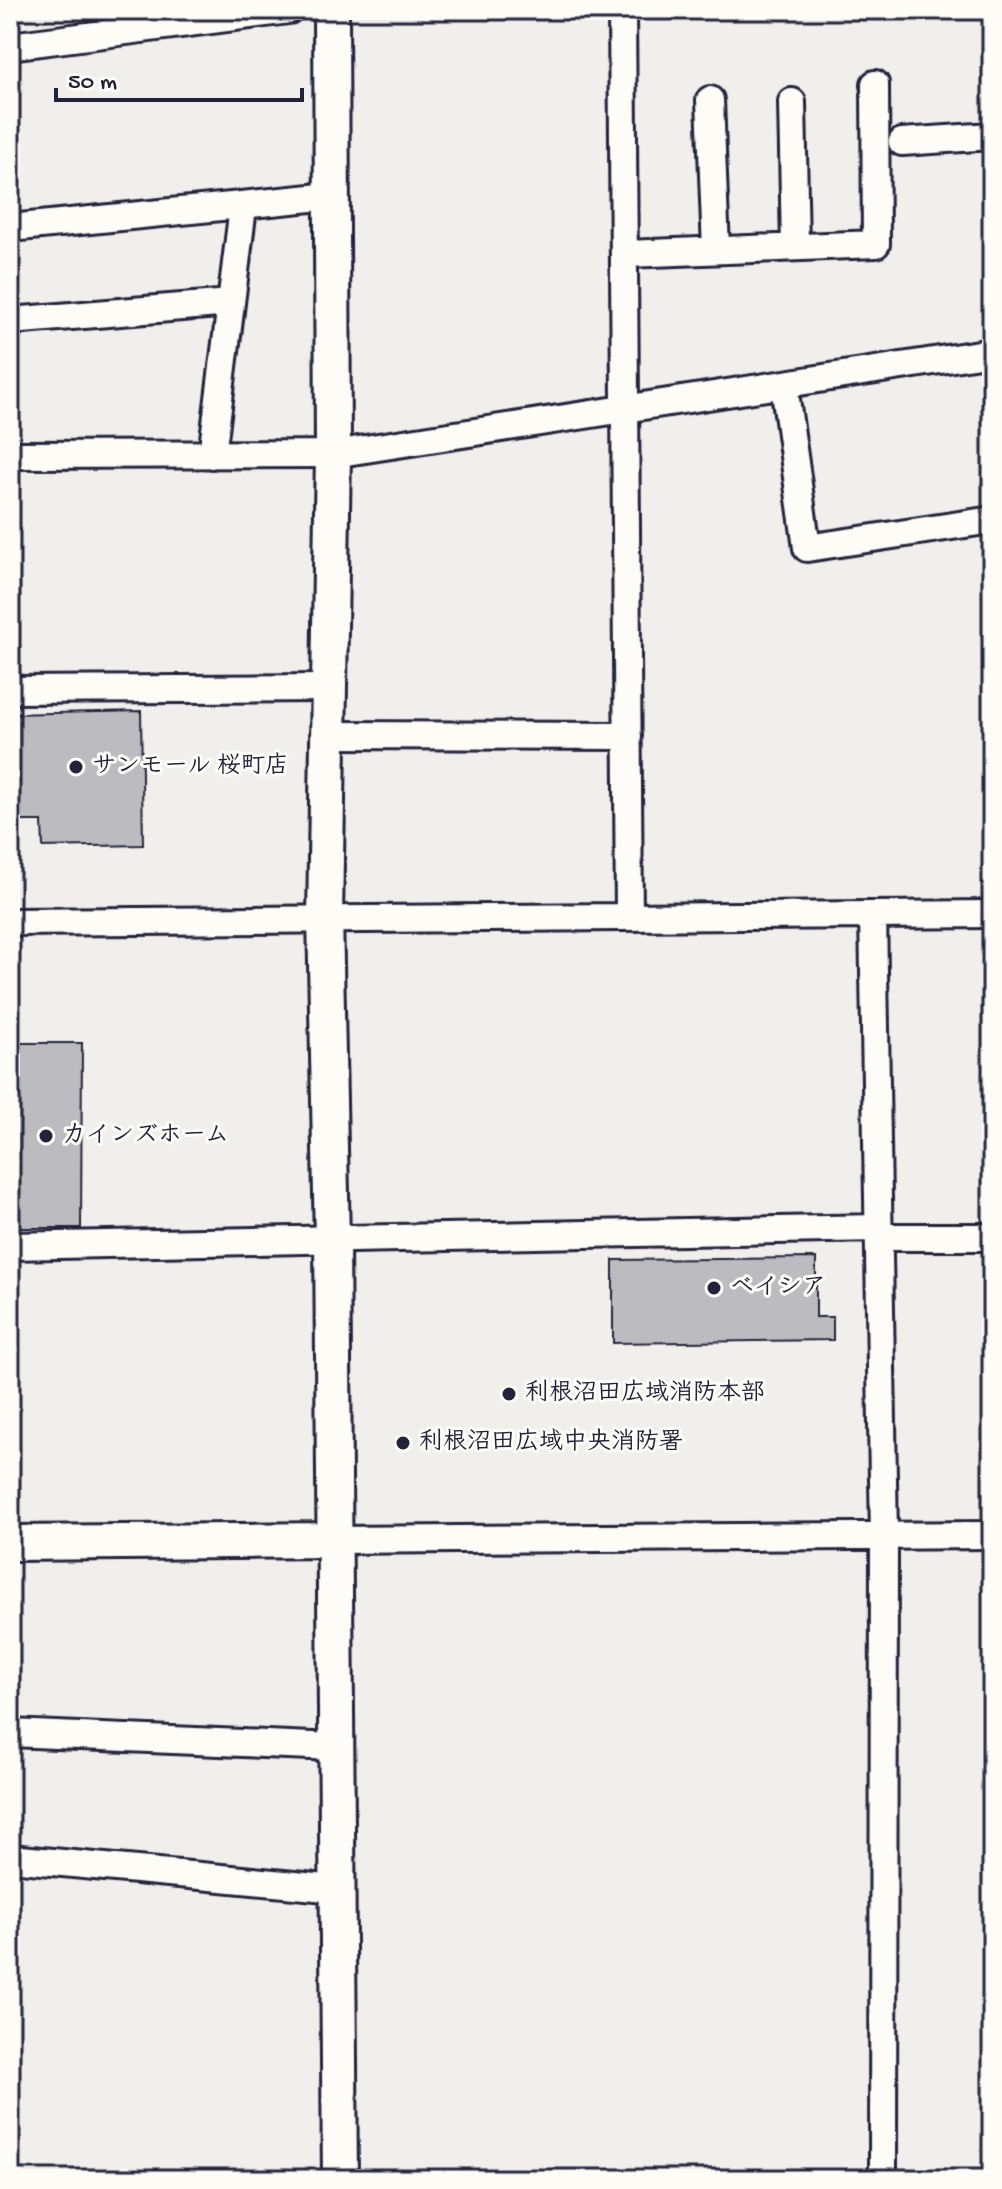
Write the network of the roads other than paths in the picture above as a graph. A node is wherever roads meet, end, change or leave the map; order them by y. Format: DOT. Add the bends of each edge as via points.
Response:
graph roads {
  1 [pos="289,10"];
  2 [pos="331,10"];
  3 [pos="622,10"];
  4 [pos="10,46"];
  5 [pos="875,84"];
  6 [pos="710,100"];
  7 [pos="792,102"];
  8 [pos="992,136"];
  9 [pos="902,142"];
  10 [pos="331,196"];
  11 [pos="243,207"];
  12 [pos="10,228"];
  13 [pos="795,247"];
  14 [pos="716,250"];
  15 [pos="626,254"];
  16 [pos="231,303"];
  17 [pos="10,321"];
  18 [pos="992,352"];
  19 [pos="784,385"];
  20 [pos="626,409"];
  21 [pos="333,454"];
  22 [pos="10,455"];
  23 [pos="212,455"];
  24 [pos="992,520"];
  25 [pos="329,688"];
  26 [pos="10,690"];
  27 [pos="328,735"];
  28 [pos="628,736"];
  29 [pos="992,914"];
  30 [pos="873,915"];
  31 [pos="325,917"];
  32 [pos="629,917"];
  33 [pos="10,922"];
  34 [pos="878,1232"];
  35 [pos="992,1237"];
  36 [pos="332,1240"];
  37 [pos="10,1246"];
  38 [pos="992,1535"];
  39 [pos="884,1536"];
  40 [pos="333,1540"];
  41 [pos="10,1543"];
  42 [pos="10,1733"];
  43 [pos="335,1747"];
  44 [pos="10,1858"];
  45 [pos="337,1889"];
  46 [pos="340,2179"];
  47 [pos="883,2179"];
  1 -- 4 [label="street"];
  2 -- 10 [label="street"];
  3 -- 15 [label="street"];
  5 -- 13 [label="street" via="876,244"];
  6 -- 14 [label="street"];
  7 -- 13 [label="street"];
  8 -- 9 [label="street"];
  10 -- 11 [label="street"];
  10 -- 21 [label="street"];
  11 -- 12 [label="street"];
  11 -- 16 [label="street"];
  13 -- 14 [label="street"];
  14 -- 15 [label="street"];
  15 -- 20 [label="street"];
  16 -- 17 [label="street"];
  16 -- 23 [label="street"];
  18 -- 19 [label="street"];
  19 -- 20 [label="street"];
  19 -- 24 [label="street" via="807,548"];
  20 -- 21 [label="street"];
  20 -- 28 [label="street"];
  21 -- 23 [label="street"];
  21 -- 25 [label="street"];
  22 -- 23 [label="street"];
  25 -- 26 [label="street"];
  25 -- 27 [label="street"];
  27 -- 28 [label="street"];
  27 -- 31 [label="street"];
  28 -- 32 [label="street"];
  29 -- 30 [label="street"];
  30 -- 32 [label="street"];
  30 -- 34 [label="street"];
  31 -- 32 [label="street"];
  31 -- 33 [label="street"];
  31 -- 36 [label="street"];
  34 -- 35 [label="street"];
  34 -- 36 [label="street"];
  34 -- 39 [label="street"];
  36 -- 37 [label="street"];
  36 -- 40 [label="street"];
  38 -- 39 [label="street"];
  39 -- 40 [label="street"];
  39 -- 47 [label="street"];
  40 -- 41 [label="street"];
  40 -- 43 [label="street"];
  42 -- 43 [label="street"];
  43 -- 45 [label="street"];
  44 -- 45 [label="street"];
  45 -- 46 [label="street"];
}
